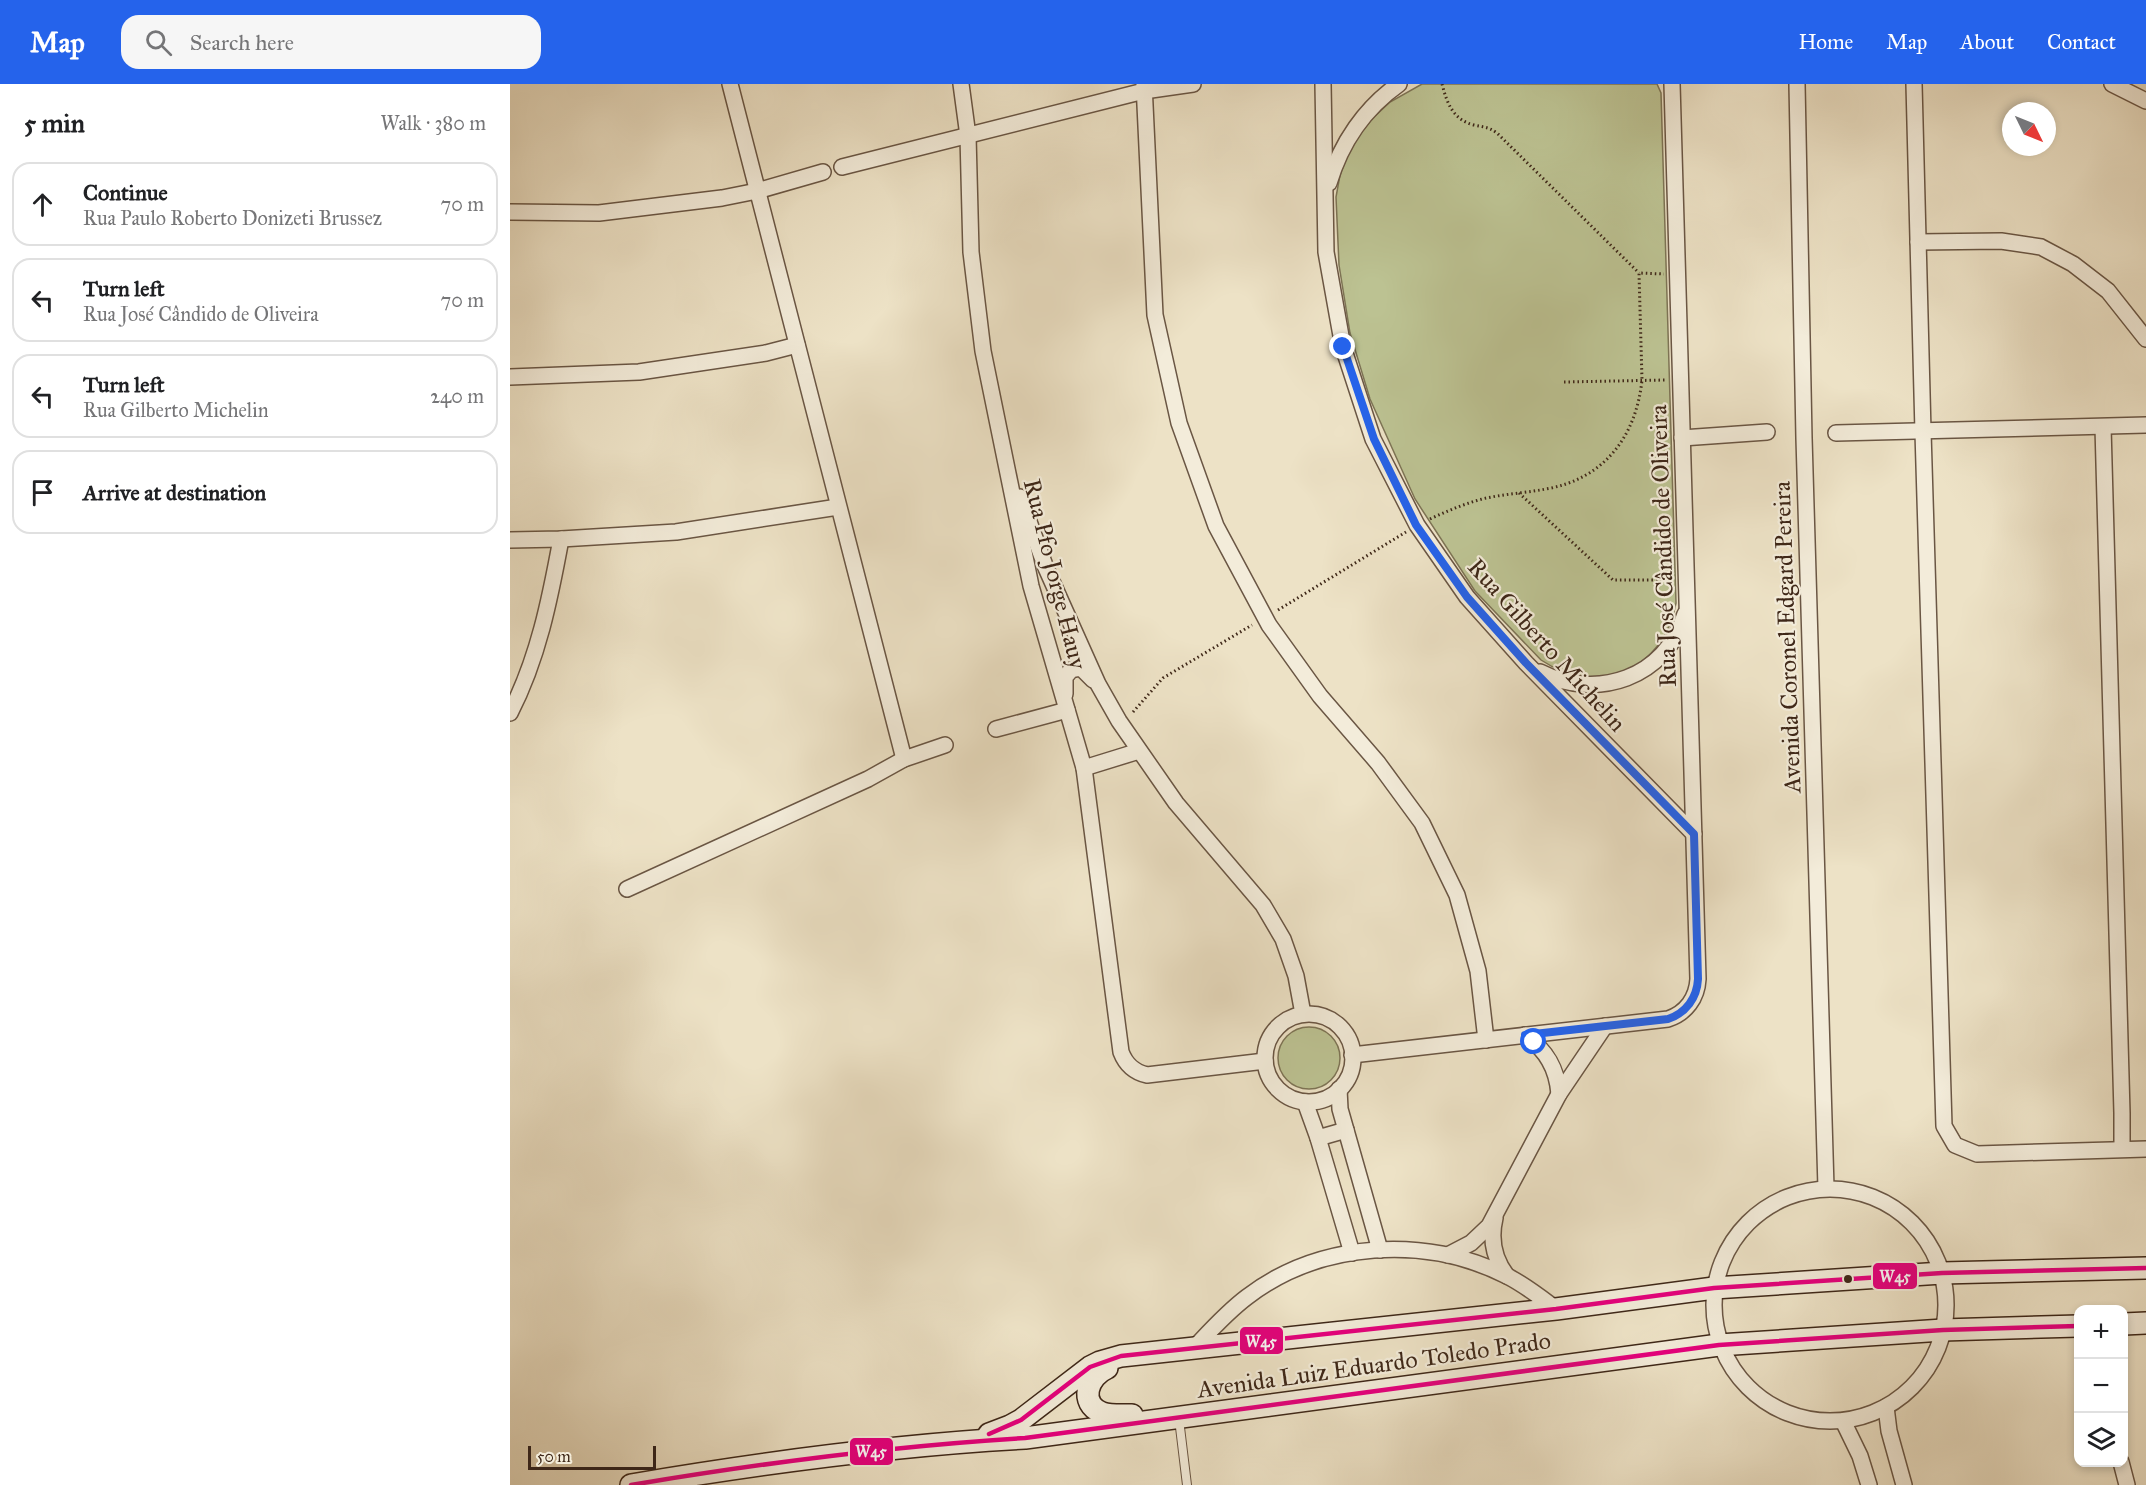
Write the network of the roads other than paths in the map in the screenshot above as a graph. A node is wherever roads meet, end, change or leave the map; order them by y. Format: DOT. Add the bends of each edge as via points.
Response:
graph roads {
  1 [pos="730,84"];
  2 [pos="961,84"];
  3 [pos="1193,84"];
  4 [pos="1323,84"];
  5 [pos="1399,84"];
  6 [pos="1672,84"];
  7 [pos="1797,84"];
  8 [pos="1914,84"];
  9 [pos="2112,84"];
  10 [pos="1144,88"];
  11 [pos="2146,101"];
  12 [pos="968,136"];
  13 [pos="842,167"];
  14 [pos="823,172"];
  15 [pos="757,191"];
  16 [pos="1325,197"];
  17 [pos="510,212"];
  18 [pos="1918,242"];
  19 [pos="2146,339"];
  20 [pos="797,345"];
  21 [pos="510,377"];
  22 [pos="2146,425"];
  23 [pos="2103,426"];
  24 [pos="1767,432"];
  25 [pos="1923,432"];
  26 [pos="1836,433"];
  27 [pos="1683,438"];
  28 [pos="1002,449"];
  29 [pos="838,507"];
  30 [pos="561,539"];
  31 [pos="510,540"];
  32 [pos="1687,605"];
  33 [pos="1526,663"];
  34 [pos="1098,684"];
  35 [pos="511,710"];
  36 [pos="1067,710"];
  37 [pos="996,729"];
  38 [pos="945,745"];
  39 [pos="1139,751"];
  40 [pos="904,759"];
  41 [pos="1084,768"];
  42 [pos="1694,834"];
  43 [pos="627,889"];
  44 [pos="1303,1014"];
  45 [pos="1605,1026"];
  46 [pos="1525,1035"];
  47 [pos="1486,1040"];
  48 [pos="1352,1055"];
  49 [pos="1265,1061"];
  50 [pos="1339,1089"];
  51 [pos="1559,1094"];
  52 [pos="1305,1102"];
  53 [pos="1346,1130"];
  54 [pos="1318,1138"];
  55 [pos="2122,1149"];
  56 [pos="2146,1149"];
  57 [pos="1360,1177"];
  58 [pos="1333,1186"];
  59 [pos="1826,1188"];
  60 [pos="1496,1215"];
  61 [pos="1380,1250"];
  62 [pos="1352,1253"];
  63 [pos="1448,1255"];
  64 [pos="2146,1268"];
  65 [pos="1942,1273"];
  66 [pos="1507,1276"];
  67 [pos="1714,1288"];
  68 [pos="1556,1309"];
  69 [pos="2146,1323"];
  70 [pos="2128,1324"];
  71 [pos="2074,1326"];
  72 [pos="1943,1330"];
  73 [pos="1719,1345"];
  74 [pos="1194,1348"];
  75 [pos="1134,1355"];
  76 [pos="1886,1407"];
  77 [pos="1179,1417"];
  78 [pos="1843,1421"];
  79 [pos="965,1441"];
  80 [pos="2122,1467"];
  81 [pos="631,1485"];
  82 [pos="1187,1485"];
  83 [pos="1869,1485"];
  84 [pos="1904,1485"];
  85 [pos="2127,1485"];
  1 -- 15 [label="street"];
  2 -- 12 [label="street, Rua Pfo Jorge Hauy"];
  3 -- 10 [label="street"];
  4 -- 16 [label="street, Rua Gilberto Michelin"];
  5 -- 16 [label="street" via="1386,93 1347,140"];
  6 -- 27 [label="street, Rua José Cândido de Oliveira"];
  7 -- 59 [label="street, Avenida Coronel Edgard Pereira"];
  8 -- 18 [label="street"];
  9 -- 11 [label="street"];
  10 -- 12 [label="street"];
  10 -- 47 [label="street" via="1155,315 1179,423 1216,526 1269,625 1320,696 1378,763 1422,823 1456,895 1478,971"];
  12 -- 13 [label="street"];
  12 -- 28 [label="street, Rua Pfo Jorge Hauy" via="971,252 983,351"];
  14 -- 15 [label="street"];
  15 -- 17 [label="street" via="599,213"];
  15 -- 20 [label="street"];
  16 -- 33 [label="street, Rua Gilberto Michelin" via="1326,252 1343,347 1374,439 1416,525 1467,597"];
  18 -- 19 [label="street" via="2001,241 2041,247 2073,264 2108,291"];
  18 -- 25 [label="street"];
  20 -- 21 [label="street" via="639,372"];
  20 -- 29 [label="street"];
  22 -- 23 [label="street"];
  23 -- 25 [label="street"];
  23 -- 55 [label="street"];
  24 -- 27 [label="street"];
  25 -- 26 [label="street"];
  25 -- 55 [label="street" via="1944,1126 1955,1145 1977,1154"];
  27 -- 32 [label="street, Rua José Cândido de Oliveira"];
  28 -- 34 [label="street" via="1046,568"];
  28 -- 36 [label="street, Rua Pfo Jorge Hauy" via="1031,586"];
  29 -- 30 [label="street" via="676,532"];
  29 -- 40 [label="street"];
  30 -- 31 [label="street"];
  30 -- 35 [label="street" via="536,652"];
  32 -- 33 [label="street" via="1665,651 1653,663 1623,680 1589,686 1572,684 1556,680"];
  32 -- 42 [label="street, Rua José Cândido de Oliveira"];
  33 -- 42 [label="street, Rua Gilberto Michelin"];
  34 -- 36 [label="street" via="1081,668 1069,671 1064,682"];
  34 -- 39 [label="street"];
  36 -- 37 [label="street"];
  36 -- 41 [label="street, Rua Pfo Jorge Hauy"];
  38 -- 40 [label="street"];
  39 -- 41 [label="street"];
  39 -- 44 [label="street" via="1176,803 1263,905 1293,967"];
  40 -- 43 [label="street"];
  41 -- 49 [label="street, Rua Pfo Jorge Hauy" via="1121,1052 1126,1061 1142,1074 1152,1075"];
  42 -- 45 [label="street, Rua José Cândido de Oliveira" via="1696,992 1690,1004 1668,1019"];
  44 -- 48 [label="street" via="1327,1017 1337,1024 1350,1043"];
  44 -- 49 [label="street" via="1275,1030 1266,1048"];
  45 -- 46 [label="street"];
  45 -- 51 [label="street"];
  46 -- 47 [label="street"];
  46 -- 51 [label="street" via="1550,1060"];
  47 -- 48 [label="street"];
  48 -- 50 [label="street" via="1349,1073"];
  49 -- 52 [label="street" via="1282,1093"];
  50 -- 52 [label="street" via="1317,1101"];
  50 -- 53 [label="street"];
  51 -- 60 [label="street"];
  52 -- 54 [label="street"];
  53 -- 54 [label="street"];
  53 -- 57 [label="street"];
  54 -- 58 [label="street"];
  55 -- 56 [label="street"];
  57 -- 58 [label="street"];
  57 -- 61 [label="street"];
  58 -- 62 [label="street"];
  59 -- 65 [label="street" via="1852,1190 1899,1211 1933,1249"];
  59 -- 67 [label="street" via="1799,1192 1774,1202 1752,1218 1734,1238 1721,1262"];
  60 -- 63 [label="street" via="1481,1235"];
  60 -- 66 [label="street" via="1492,1236"];
  61 -- 62 [label="street"];
  61 -- 63 [label="street"];
  62 -- 74 [label="street" via="1316,1262 1248,1296"];
  63 -- 66 [label="street"];
  64 -- 65 [label="main road, Avenida Luiz Eduardo Toledo Prado"];
  65 -- 67 [label="main road, Avenida Luiz Eduardo Toledo Prado"];
  65 -- 72 [label="street"];
  66 -- 68 [label="street"];
  67 -- 68 [label="main road, Avenida Luiz Eduardo Toledo Prado"];
  67 -- 73 [label="street"];
  68 -- 74 [label="main road, Avenida Luiz Eduardo Toledo Prado"];
  69 -- 70 [label="main road"];
  71 -- 72 [label="main road, Avenida Luiz Eduardo Toledo Prado"];
  72 -- 73 [label="main road, Avenida Luiz Eduardo Toledo Prado"];
  72 -- 76 [label="street" via="1935,1355 1922,1376 1906,1394"];
  73 -- 77 [label="main road, Avenida Luiz Eduardo Toledo Prado"];
  73 -- 78 [label="street" via="1738,1379 1768,1405 1804,1420"];
  74 -- 75 [label="main road, Avenida Luiz Eduardo Toledo Prado"];
  75 -- 77 [label="main road" via="1095,1375 1088,1390 1093,1405 1110,1414"];
  75 -- 79 [label="main road, Avenida Luiz Eduardo Toledo Prado" via="1100,1362 1010,1426"];
  76 -- 78 [label="street" via="1865,1417"];
  76 -- 84 [label="street"];
  77 -- 79 [label="main road, Avenida Luiz Eduardo Toledo Prado" via="1025,1438"];
  77 -- 82 [label="lane"];
  78 -- 83 [label="street"];
  79 -- 81 [label="main road, Avenida Luiz Eduardo Toledo Prado" via="755,1464"];
  80 -- 85 [label="street"];
}
